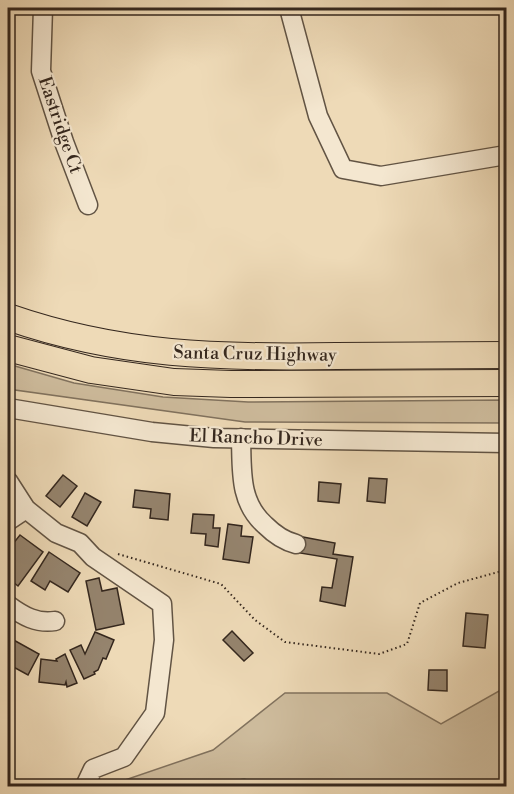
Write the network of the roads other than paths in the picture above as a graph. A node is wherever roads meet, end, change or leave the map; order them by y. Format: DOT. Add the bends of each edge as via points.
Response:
graph roads {
  1 [pos="43,8"];
  2 [pos="289,8"];
  3 [pos="507,155"];
  4 [pos="88,205"];
  5 [pos="11,317"];
  6 [pos="8,348"];
  7 [pos="507,355"];
  8 [pos="507,383"];
  9 [pos="8,408"];
  10 [pos="241,438"];
  11 [pos="507,443"];
  12 [pos="8,481"];
  13 [pos="27,509"];
  14 [pos="8,521"];
  15 [pos="296,544"];
  16 [pos="8,605"];
  17 [pos="56,621"];
  18 [pos="85,786"];
  1 -- 4 [label="street, Eastridge Ct" via="41,71"];
  2 -- 3 [label="street" via="318,116 343,169 381,176"];
  5 -- 7 [label="highway, Santa Cruz Highway" via="103,343 191,355"];
  6 -- 8 [label="highway, Santa Cruz Highway" via="91,370 183,382"];
  9 -- 10 [label="street, El Rancho Drive" via="152,432"];
  10 -- 11 [label="street, El Rancho Drive"];
  10 -- 15 [label="street" via="246,501 271,531"];
  12 -- 13 [label="street"];
  13 -- 14 [label="street"];
  13 -- 18 [label="street" via="162,604 164,640 155,713 124,757 93,769"];
  16 -- 17 [label="street" via="42,623"];
}
